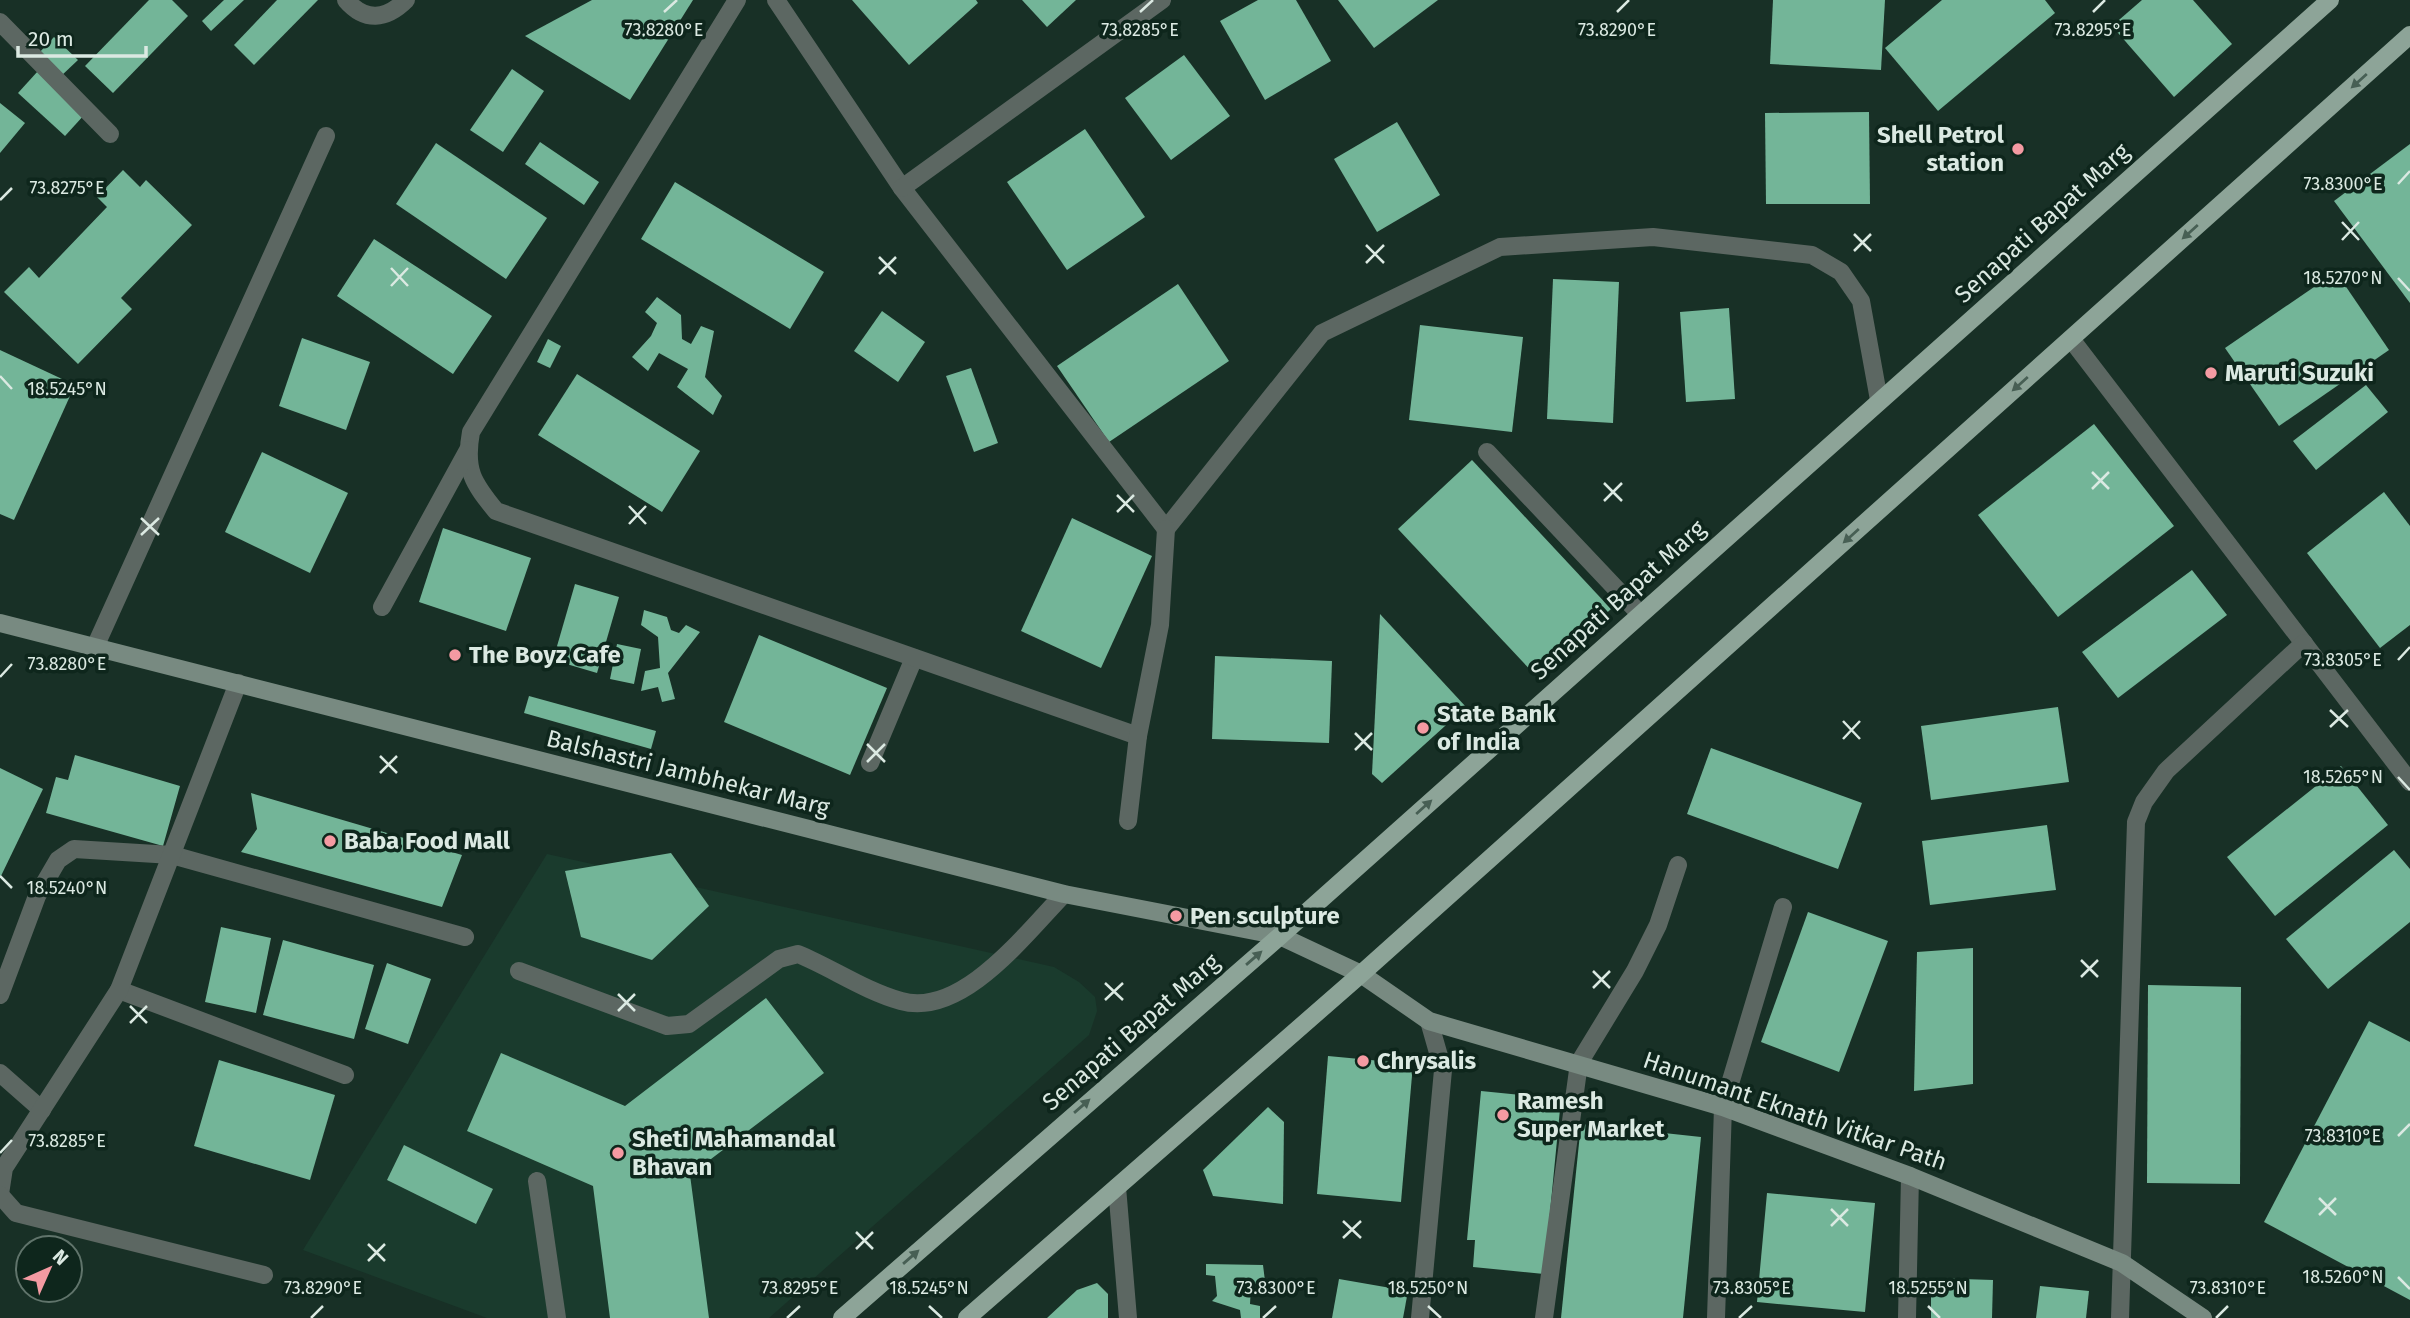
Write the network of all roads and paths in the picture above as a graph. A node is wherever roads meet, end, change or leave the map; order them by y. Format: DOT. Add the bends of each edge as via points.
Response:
graph roads {
  1 [pos="346,0"];
  2 [pos="406,0"];
  3 [pos="737,0"];
  4 [pos="776,0"];
  5 [pos="1162,0"];
  6 [pos="2330,0"];
  7 [pos="0,22"];
  8 [pos="2410,35"];
  9 [pos="110,134"];
  10 [pos="326,136"];
  11 [pos="902,188"];
  12 [pos="2071,339"];
  13 [pos="1880,400"];
  14 [pos="468,450"];
  15 [pos="1487,452"];
  16 [pos="1166,529"];
  17 [pos="382,607"];
  18 [pos="1640,614"];
  19 [pos="0,623"];
  20 [pos="2304,643"];
  21 [pos="95,647"];
  22 [pos="914,658"];
  23 [pos="238,683"];
  24 [pos="1138,736"];
  25 [pos="870,763"];
  26 [pos="2410,782"];
  27 [pos="1128,821"];
  28 [pos="172,855"];
  29 [pos="1678,865"];
  30 [pos="1064,894"];
  31 [pos="1783,907"];
  32 [pos="1279,936"];
  33 [pos="465,937"];
  34 [pos="519,971"];
  35 [pos="1362,974"];
  36 [pos="119,990"];
  37 [pos="0,995"];
  38 [pos="1429,1021"];
  39 [pos="1579,1063"];
  40 [pos="0,1073"];
  41 [pos="345,1075"];
  42 [pos="1723,1107"];
  43 [pos="42,1110"];
  44 [pos="1910,1176"];
  45 [pos="537,1181"];
  46 [pos="1117,1186"];
  47 [pos="0,1194"];
  48 [pos="2122,1263"];
  49 [pos="264,1275"];
  50 [pos="557,1318"];
  51 [pos="842,1318"];
  52 [pos="967,1318"];
  53 [pos="1128,1318"];
  54 [pos="1420,1318"];
  55 [pos="1544,1318"];
  56 [pos="1716,1318"];
  57 [pos="1906,1318"];
  58 [pos="2120,1318"];
  59 [pos="2203,1318"];
  1 -- 2 [label="street" via="357,12 372,16 386,15"];
  3 -- 14 [label="street" via="471,432"];
  4 -- 11 [label="street"];
  5 -- 11 [label="street"];
  6 -- 13 [label="main road, Senapati Bapat Marg"];
  7 -- 9 [label="street"];
  8 -- 12 [label="main road, one-way"];
  10 -- 21 [label="street"];
  11 -- 16 [label="street"];
  12 -- 20 [label="street"];
  12 -- 35 [label="main road, one-way"];
  13 -- 16 [label="street" via="1861,301 1840,272 1812,255 1653,237 1500,247 1322,333"];
  13 -- 18 [label="main road, Senapati Bapat Marg"];
  14 -- 17 [label="street"];
  14 -- 22 [label="street" via="469,471 496,511"];
  15 -- 18 [label="street"];
  16 -- 24 [label="street" via="1160,625"];
  32 -- 18 [label="main road, Senapati Bapat Marg, one-way"];
  19 -- 21 [label="street, Balshastri Jambhekar Marg"];
  20 -- 26 [label="street"];
  20 -- 48 [label="street" via="2166,771 2136,822"];
  21 -- 23 [label="street, Balshastri Jambhekar Marg"];
  22 -- 24 [label="street"];
  22 -- 25 [label="street"];
  23 -- 28 [label="street"];
  23 -- 30 [label="street, Balshastri Jambhekar Marg"];
  24 -- 27 [label="street"];
  28 -- 33 [label="street"];
  28 -- 36 [label="street"];
  28 -- 37 [label="street" via="74,849 58,860 37,896"];
  29 -- 39 [label="street" via="1636,971"];
  30 -- 32 [label="street, Balshastri Jambhekar Marg"];
  30 -- 34 [label="street" via="967,988 942,1001 921,1005 899,1001 798,954 779,959 689,1024 678,1027"];
  31 -- 42 [label="street"];
  32 -- 35 [label="street, Balshastri Jambhekar Marg"];
  51 -- 32 [label="main road, Senapati Bapat Marg, one-way"];
  35 -- 38 [label="street, Hanumant Eknath Vitkar Path"];
  35 -- 46 [label="main road"];
  36 -- 41 [label="street"];
  36 -- 43 [label="street"];
  38 -- 39 [label="street, Hanumant Eknath Vitkar Path"];
  38 -- 54 [label="street" via="1443,1070"];
  39 -- 42 [label="street, Hanumant Eknath Vitkar Path"];
  39 -- 55 [label="street"];
  40 -- 43 [label="street"];
  42 -- 44 [label="street, Hanumant Eknath Vitkar Path"];
  42 -- 56 [label="street"];
  43 -- 47 [label="street" via="4,1168"];
  44 -- 48 [label="street, Hanumant Eknath Vitkar Path"];
  44 -- 57 [label="street"];
  45 -- 50 [label="street"];
  46 -- 52 [label="main road"];
  46 -- 53 [label="street"];
  47 -- 49 [label="street" via="16,1213"];
  48 -- 58 [label="street"];
  48 -- 59 [label="street, Hanumant Eknath Vitkar Path"];
}
